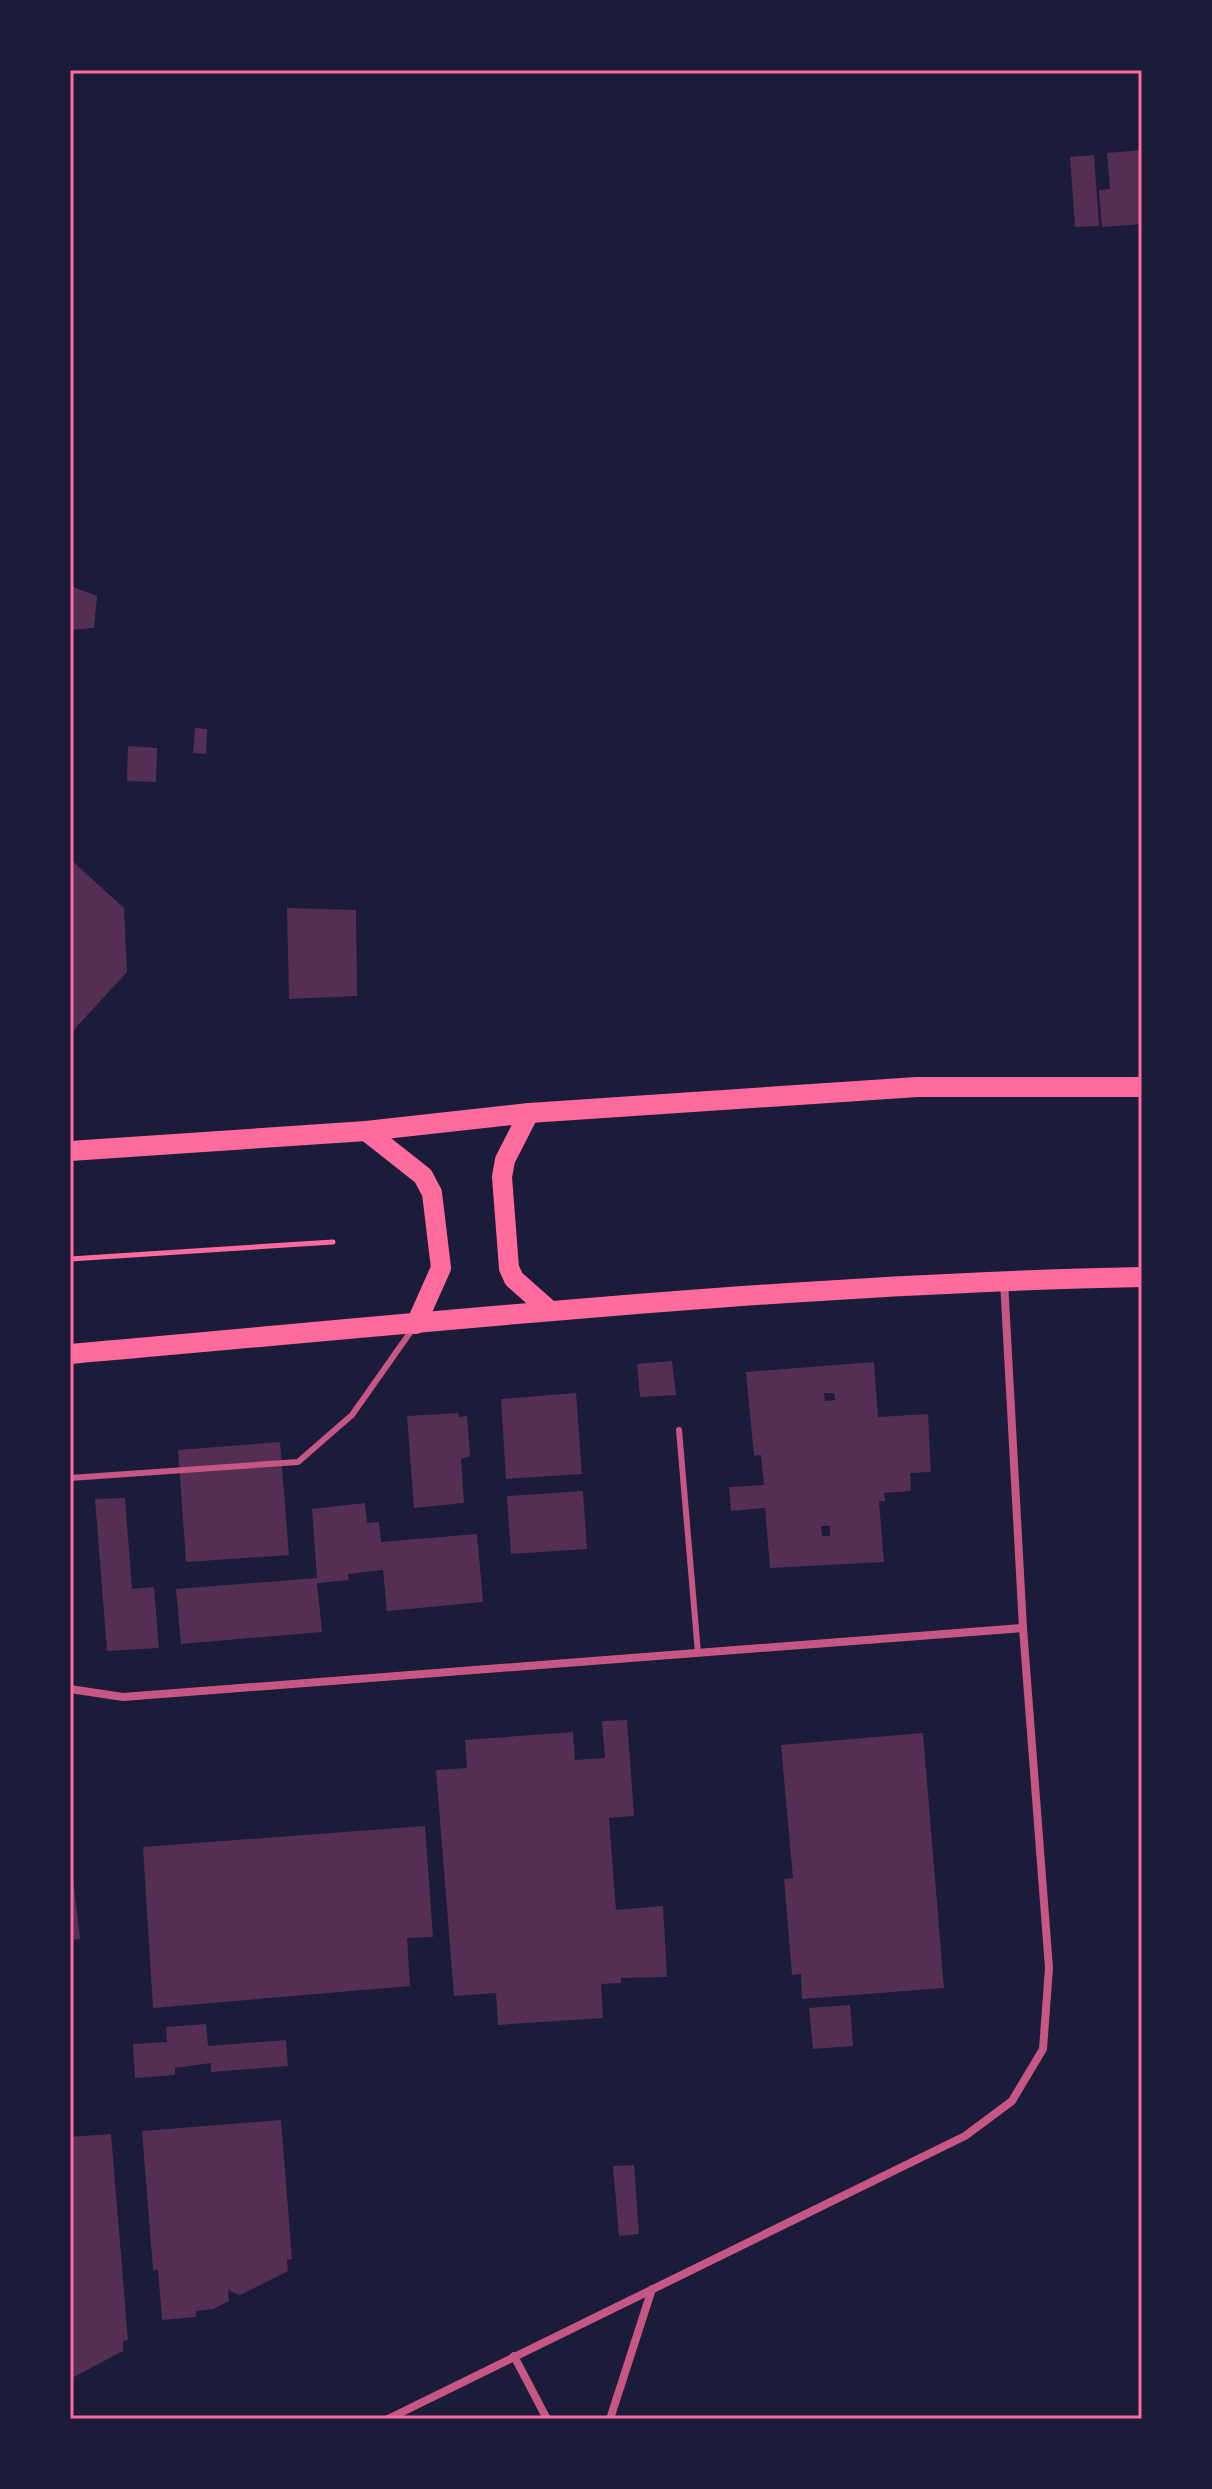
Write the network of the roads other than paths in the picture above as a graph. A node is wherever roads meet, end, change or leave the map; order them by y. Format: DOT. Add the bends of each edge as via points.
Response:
graph roads {
  1 [pos="1142,1087"];
  2 [pos="529,1113"];
  3 [pos="366,1131"];
  4 [pos="70,1151"];
  5 [pos="1142,1277"];
  6 [pos="1003,1280"];
  7 [pos="549,1310"];
  8 [pos="416,1324"];
  9 [pos="70,1354"];
  10 [pos="679,1430"];
  11 [pos="70,1478"];
  12 [pos="1023,1628"];
  13 [pos="698,1653"];
  14 [pos="70,1689"];
  15 [pos="652,2289"];
  16 [pos="514,2356"];
  17 [pos="388,2419"];
  18 [pos="547,2419"];
  19 [pos="610,2419"];
  1 -- 2 [label="main road" via="917,1087"];
  2 -- 3 [label="main road"];
  2 -- 7 [label="main road" via="505,1160 501,1195 509,1268"];
  3 -- 4 [label="main road"];
  3 -- 8 [label="main road" via="423,1176 432,1193 441,1268"];
  5 -- 6 [label="main road"];
  6 -- 7 [label="main road"];
  6 -- 12 [label="street"];
  7 -- 8 [label="main road"];
  8 -- 9 [label="main road"];
  8 -- 11 [label="lane" via="352,1415 298,1462"];
  10 -- 13 [label="lane"];
  12 -- 13 [label="street"];
  12 -- 15 [label="street" via="1049,1968 1043,2049 1012,2101 965,2136"];
  13 -- 14 [label="street" via="123,1697"];
  15 -- 16 [label="street"];
  15 -- 19 [label="street"];
  16 -- 17 [label="street"];
  16 -- 18 [label="street"];
}
